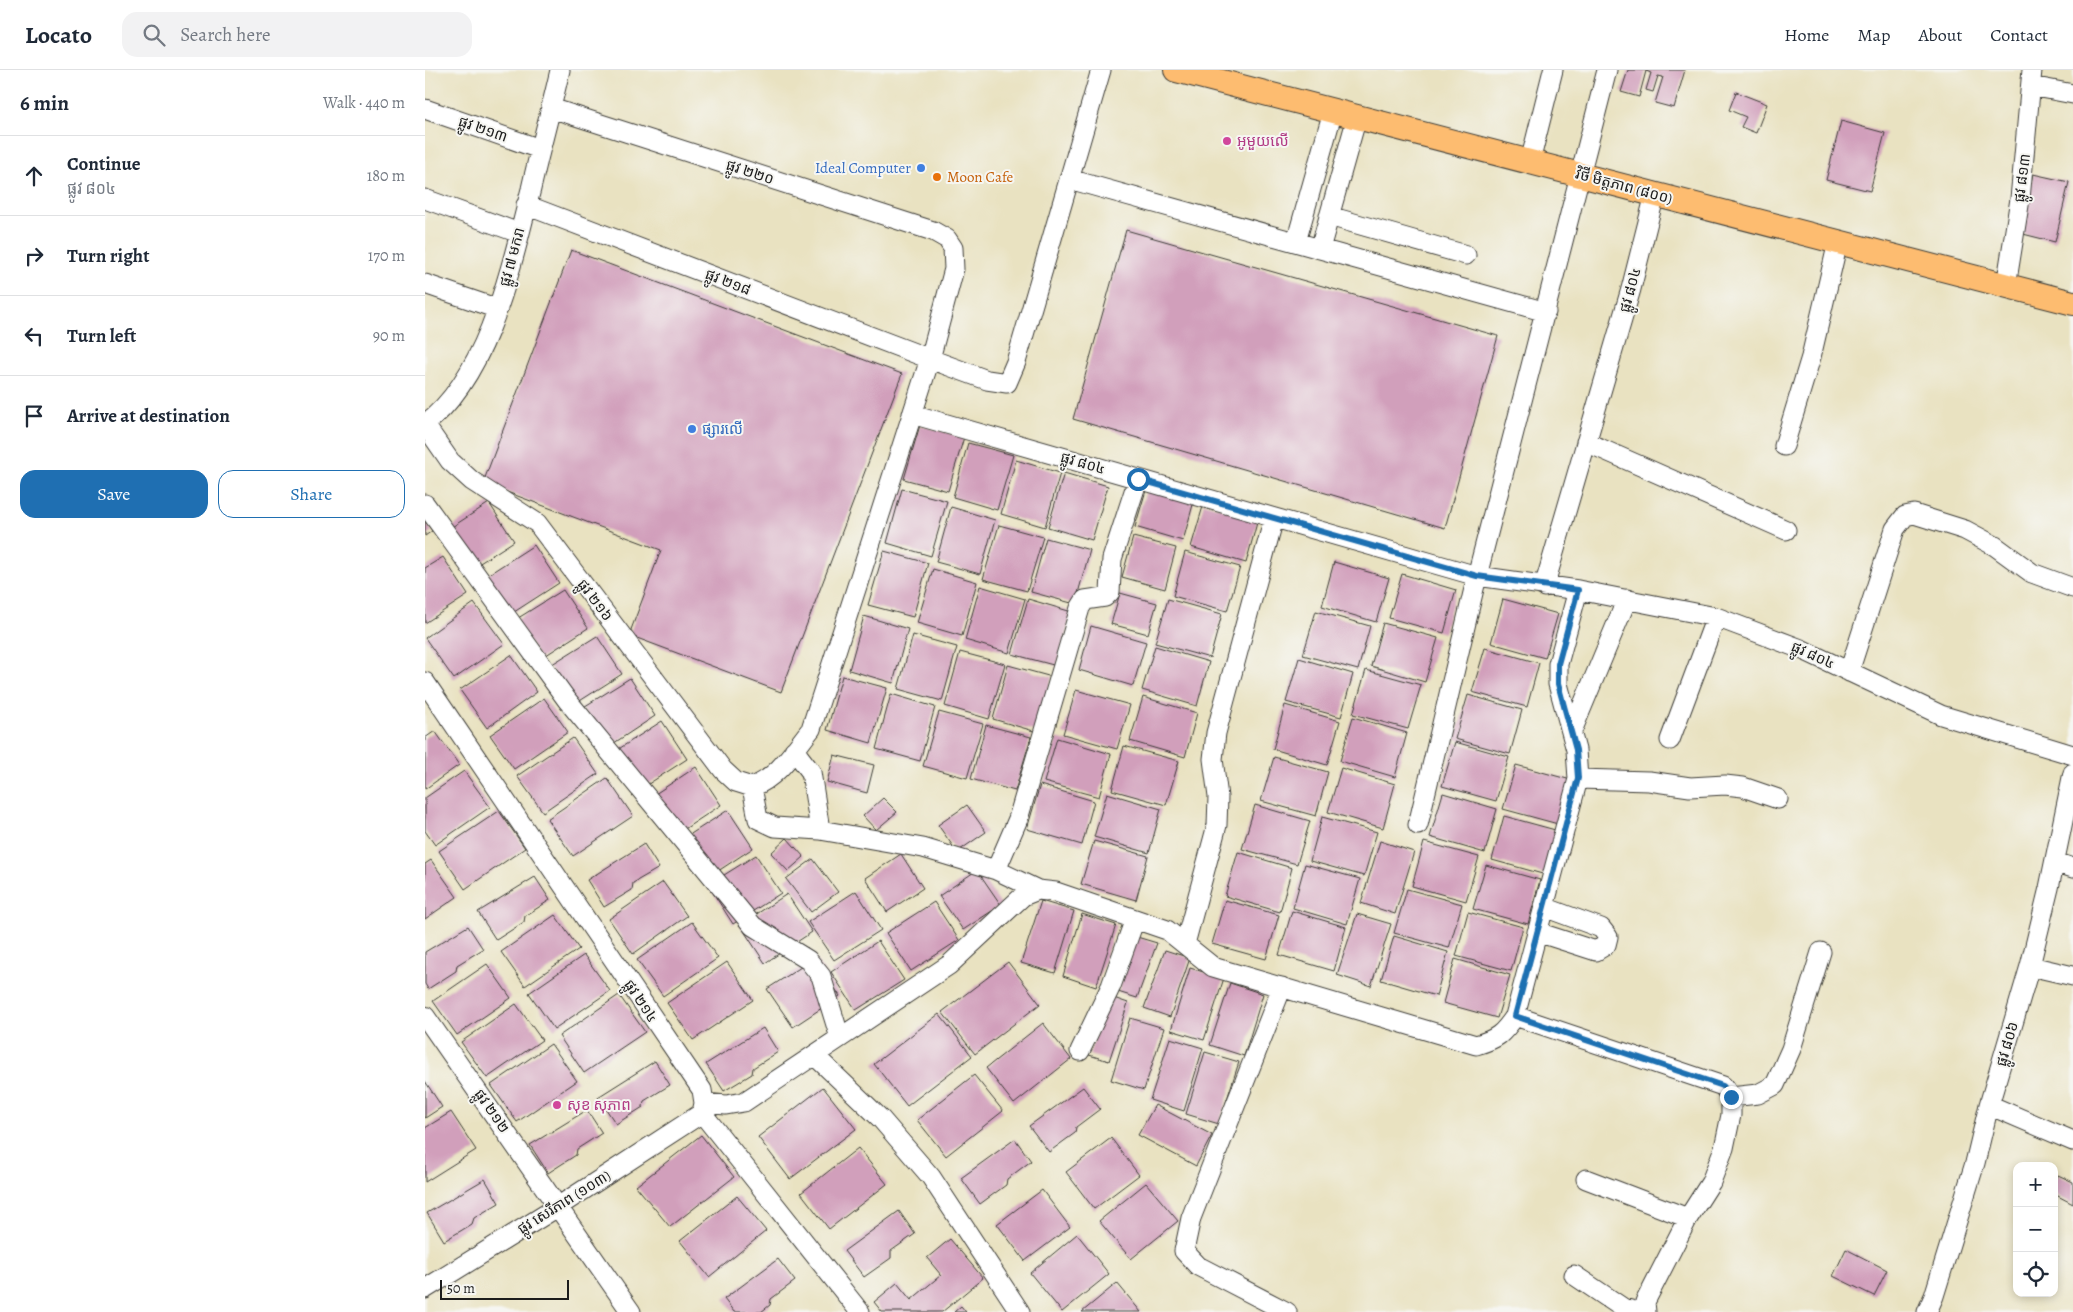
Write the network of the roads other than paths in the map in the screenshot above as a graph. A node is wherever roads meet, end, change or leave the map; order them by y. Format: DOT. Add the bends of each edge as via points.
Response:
graph roads {
  1 [pos="560,70"];
  2 [pos="1101,70"];
  3 [pos="1175,70"];
  4 [pos="1553,70"];
  5 [pos="1607,70"];
  6 [pos="2032,78"];
  7 [pos="2073,94"];
  8 [pos="551,108"];
  9 [pos="425,109"];
  10 [pos="1333,111"];
  11 [pos="1357,117"];
  12 [pos="540,149"];
  13 [pos="1530,162"];
  14 [pos="1581,175"];
  15 [pos="1069,179"];
  16 [pos="1655,194"];
  17 [pos="425,199"];
  18 [pos="527,205"];
  19 [pos="1329,216"];
  20 [pos="519,233"];
  21 [pos="1296,242"];
  22 [pos="1837,242"];
  23 [pos="1320,249"];
  24 [pos="1466,255"];
  25 [pos="425,284"];
  26 [pos="2006,286"];
  27 [pos="2073,303"];
  28 [pos="498,309"];
  29 [pos="1546,312"];
  30 [pos="929,359"];
  31 [pos="912,414"];
  32 [pos="425,424"];
  33 [pos="1586,442"];
  34 [pos="1783,446"];
  35 [pos="1138,479"];
  36 [pos="425,504"];
  37 [pos="1273,518"];
  38 [pos="1786,530"];
  39 [pos="1477,576"];
  40 [pos="1544,587"];
  41 [pos="2073,588"];
  42 [pos="1578,590"];
  43 [pos="1627,599"];
  44 [pos="1716,617"];
  45 [pos="1849,672"];
  46 [pos="425,682"];
  47 [pos="1572,731"];
  48 [pos="1670,740"];
  49 [pos="794,750"];
  50 [pos="2073,755"];
  51 [pos="2073,773"];
  52 [pos="1578,778"];
  53 [pos="752,787"];
  54 [pos="1778,799"];
  55 [pos="1418,825"];
  56 [pos="820,830"];
  57 [pos="2055,862"];
  58 [pos="2073,868"];
  59 [pos="996,870"];
  60 [pos="1038,890"];
  61 [pos="1544,907"];
  62 [pos="1135,919"];
  63 [pos="1537,932"];
  64 [pos="1185,944"];
  65 [pos="1821,952"];
  66 [pos="2030,966"];
  67 [pos="2073,976"];
  68 [pos="1282,987"];
  69 [pos="425,1016"];
  70 [pos="1515,1016"];
  71 [pos="841,1038"];
  72 [pos="1080,1051"];
  73 [pos="814,1055"];
  74 [pos="1731,1097"];
  75 [pos="1989,1105"];
  76 [pos="703,1108"];
  77 [pos="2073,1141"];
  78 [pos="1586,1179"];
  79 [pos="559,1206"];
  80 [pos="1688,1218"];
  81 [pos="1574,1275"];
  82 [pos="425,1289"];
  83 [pos="631,1312"];
  84 [pos="861,1312"];
  85 [pos="1020,1312"];
  86 [pos="1287,1312"];
  87 [pos="1639,1312"];
  88 [pos="1646,1312"];
  89 [pos="1927,1312"];
  1 -- 8 [label="street, ផ្លូវ ៧ មករា"];
  2 -- 15 [label="street"];
  3 -- 10 [label="main road, វិថី មិត្តភាព (៨០០)"];
  4 -- 13 [label="street"];
  5 -- 14 [label="street"];
  6 -- 7 [label="street"];
  6 -- 26 [label="street, ផ្លូវ ៨១៣" via="2020,199"];
  8 -- 12 [label="street, ផ្លូវ ៧ មករា"];
  8 -- 30 [label="street, ផ្លូវ ២២០" via="933,231 947,239 953,248 954,269"];
  9 -- 12 [label="street, ផ្លូវ ២១៣"];
  10 -- 11 [label="main road, វិថី មិត្តភាព (៨០០)"];
  10 -- 21 [label="street"];
  11 -- 13 [label="main road, វិថី មិត្តភាព (៨០០)"];
  11 -- 19 [label="street"];
  12 -- 18 [label="street, ផ្លូវ ៧ មករា"];
  13 -- 14 [label="main road, វិថី មិត្តភាព (៨០០)"];
  14 -- 16 [label="main road, វិថី មិត្តភាព (៨០០)"];
  14 -- 29 [label="street"];
  15 -- 21 [label="street"];
  15 -- 30 [label="street, ផ្លូវ ២១៨" via="1007,383 987,380"];
  16 -- 22 [label="main road, វិថី មិត្តភាព (៨០០)"];
  16 -- 33 [label="street, ផ្លូវ ៨០៤"];
  17 -- 20 [label="street"];
  18 -- 20 [label="street, ផ្លូវ ៧ មករា"];
  18 -- 30 [label="street, ផ្លូវ ២១៨"];
  19 -- 23 [label="street"];
  19 -- 24 [label="street"];
  20 -- 28 [label="street, ផ្លូវ ៧ មករា"];
  21 -- 23 [label="street"];
  22 -- 26 [label="main road, វិថី មិត្តភាព (៨០០)"];
  22 -- 34 [label="street" via="1811,357"];
  23 -- 29 [label="street"];
  25 -- 28 [label="street"];
  26 -- 27 [label="main road, វិថី មិត្តភាព (៨០០)"];
  28 -- 32 [label="street, ផ្លូវ ៧ មករា" via="466,379 442,411"];
  29 -- 39 [label="street"];
  30 -- 31 [label="street"];
  31 -- 35 [label="street, ផ្លូវ ៨០៤"];
  31 -- 49 [label="street" via="811,728"];
  32 -- 53 [label="street, ផ្លូវ ២១៦" via="450,461 472,481 537,524 723,770 736,782"];
  33 -- 38 [label="street"];
  33 -- 40 [label="street, ផ្លូវ ៨០៤"];
  35 -- 37 [label="street, ផ្លូវ ៨០៤"];
  35 -- 59 [label="street" via="1112,559 1110,592 1105,597 1085,600 1080,608 1017,819"];
  36 -- 71 [label="street" via="567,700 753,926 809,960 821,976"];
  37 -- 39 [label="street, ផ្លូវ ៨០៤"];
  37 -- 64 [label="street" via="1216,732 1213,759 1218,797 1217,825"];
  39 -- 40 [label="street, ផ្លូវ ៨០៤"];
  39 -- 55 [label="street"];
  40 -- 42 [label="street, ផ្លូវ ៨០៤"];
  41 -- 45 [label="street" via="2032,573 1995,546 1965,530 1914,514 1905,516 1895,529"];
  42 -- 43 [label="street, ផ្លូវ ៨០៤"];
  42 -- 47 [label="street" via="1558,664 1558,684"];
  43 -- 44 [label="street, ផ្លូវ ៨០៤"];
  43 -- 47 [label="street"];
  44 -- 45 [label="street, ផ្លូវ ៨០៤" via="1801,649"];
  44 -- 48 [label="street"];
  45 -- 50 [label="street, ផ្លូវ ៨០៤" via="1941,715"];
  46 -- 76 [label="street, ផ្លូវ ២១៤" via="702,1090"];
  47 -- 52 [label="street"];
  49 -- 53 [label="street" via="776,772"];
  49 -- 56 [label="street" via="811,772"];
  51 -- 57 [label="street, ផ្លូវ ៨០៦"];
  52 -- 54 [label="street" via="1649,780 1690,787 1725,785 1743,787"];
  52 -- 61 [label="street"];
  53 -- 56 [label="street" via="758,819 775,827"];
  56 -- 59 [label="street" via="923,848"];
  57 -- 58 [label="street"];
  57 -- 66 [label="street, ផ្លូវ ៨០៦"];
  59 -- 60 [label="street"];
  60 -- 62 [label="street" via="1056,892"];
  60 -- 71 [label="street" via="1023,896 949,965"];
  61 -- 63 [label="street"];
  61 -- 63 [label="street" via="1601,928 1608,937 1606,945 1596,951"];
  62 -- 64 [label="street" via="1167,930"];
  62 -- 72 [label="street" via="1111,986"];
  63 -- 70 [label="street"];
  64 -- 68 [label="street" via="1213,967"];
  65 -- 74 [label="street" via="1791,1049 1775,1084 1758,1094"];
  66 -- 67 [label="street"];
  66 -- 75 [label="street, ផ្លូវ ៨០៦"];
  68 -- 70 [label="street" via="1476,1045 1495,1039"];
  68 -- 86 [label="street" via="1191,1218 1184,1251 1198,1266"];
  69 -- 79 [label="street, ផ្លូវ ២១២"];
  70 -- 74 [label="street" via="1723,1086"];
  71 -- 73 [label="street"];
  73 -- 76 [label="street" via="744,1102"];
  73 -- 85 [label="street" via="881,1119 931,1177"];
  74 -- 80 [label="street" via="1731,1115 1711,1182"];
  75 -- 77 [label="street"];
  75 -- 89 [label="street, ផ្លូវ ៨០៦" via="1975,1163"];
  76 -- 79 [label="street, ផ្លូវ សេរីភាព (១០៣)"];
  76 -- 84 [label="street, ផ្លូវ ២១៤"];
  78 -- 80 [label="street"];
  79 -- 82 [label="street, ផ្លូវ សេរីភាព (១០៣)"];
  79 -- 83 [label="street, ផ្លូវ ២១២"];
  80 -- 88 [label="street" via="1645,1302"];
  81 -- 87 [label="street" via="1623,1308"];
}
